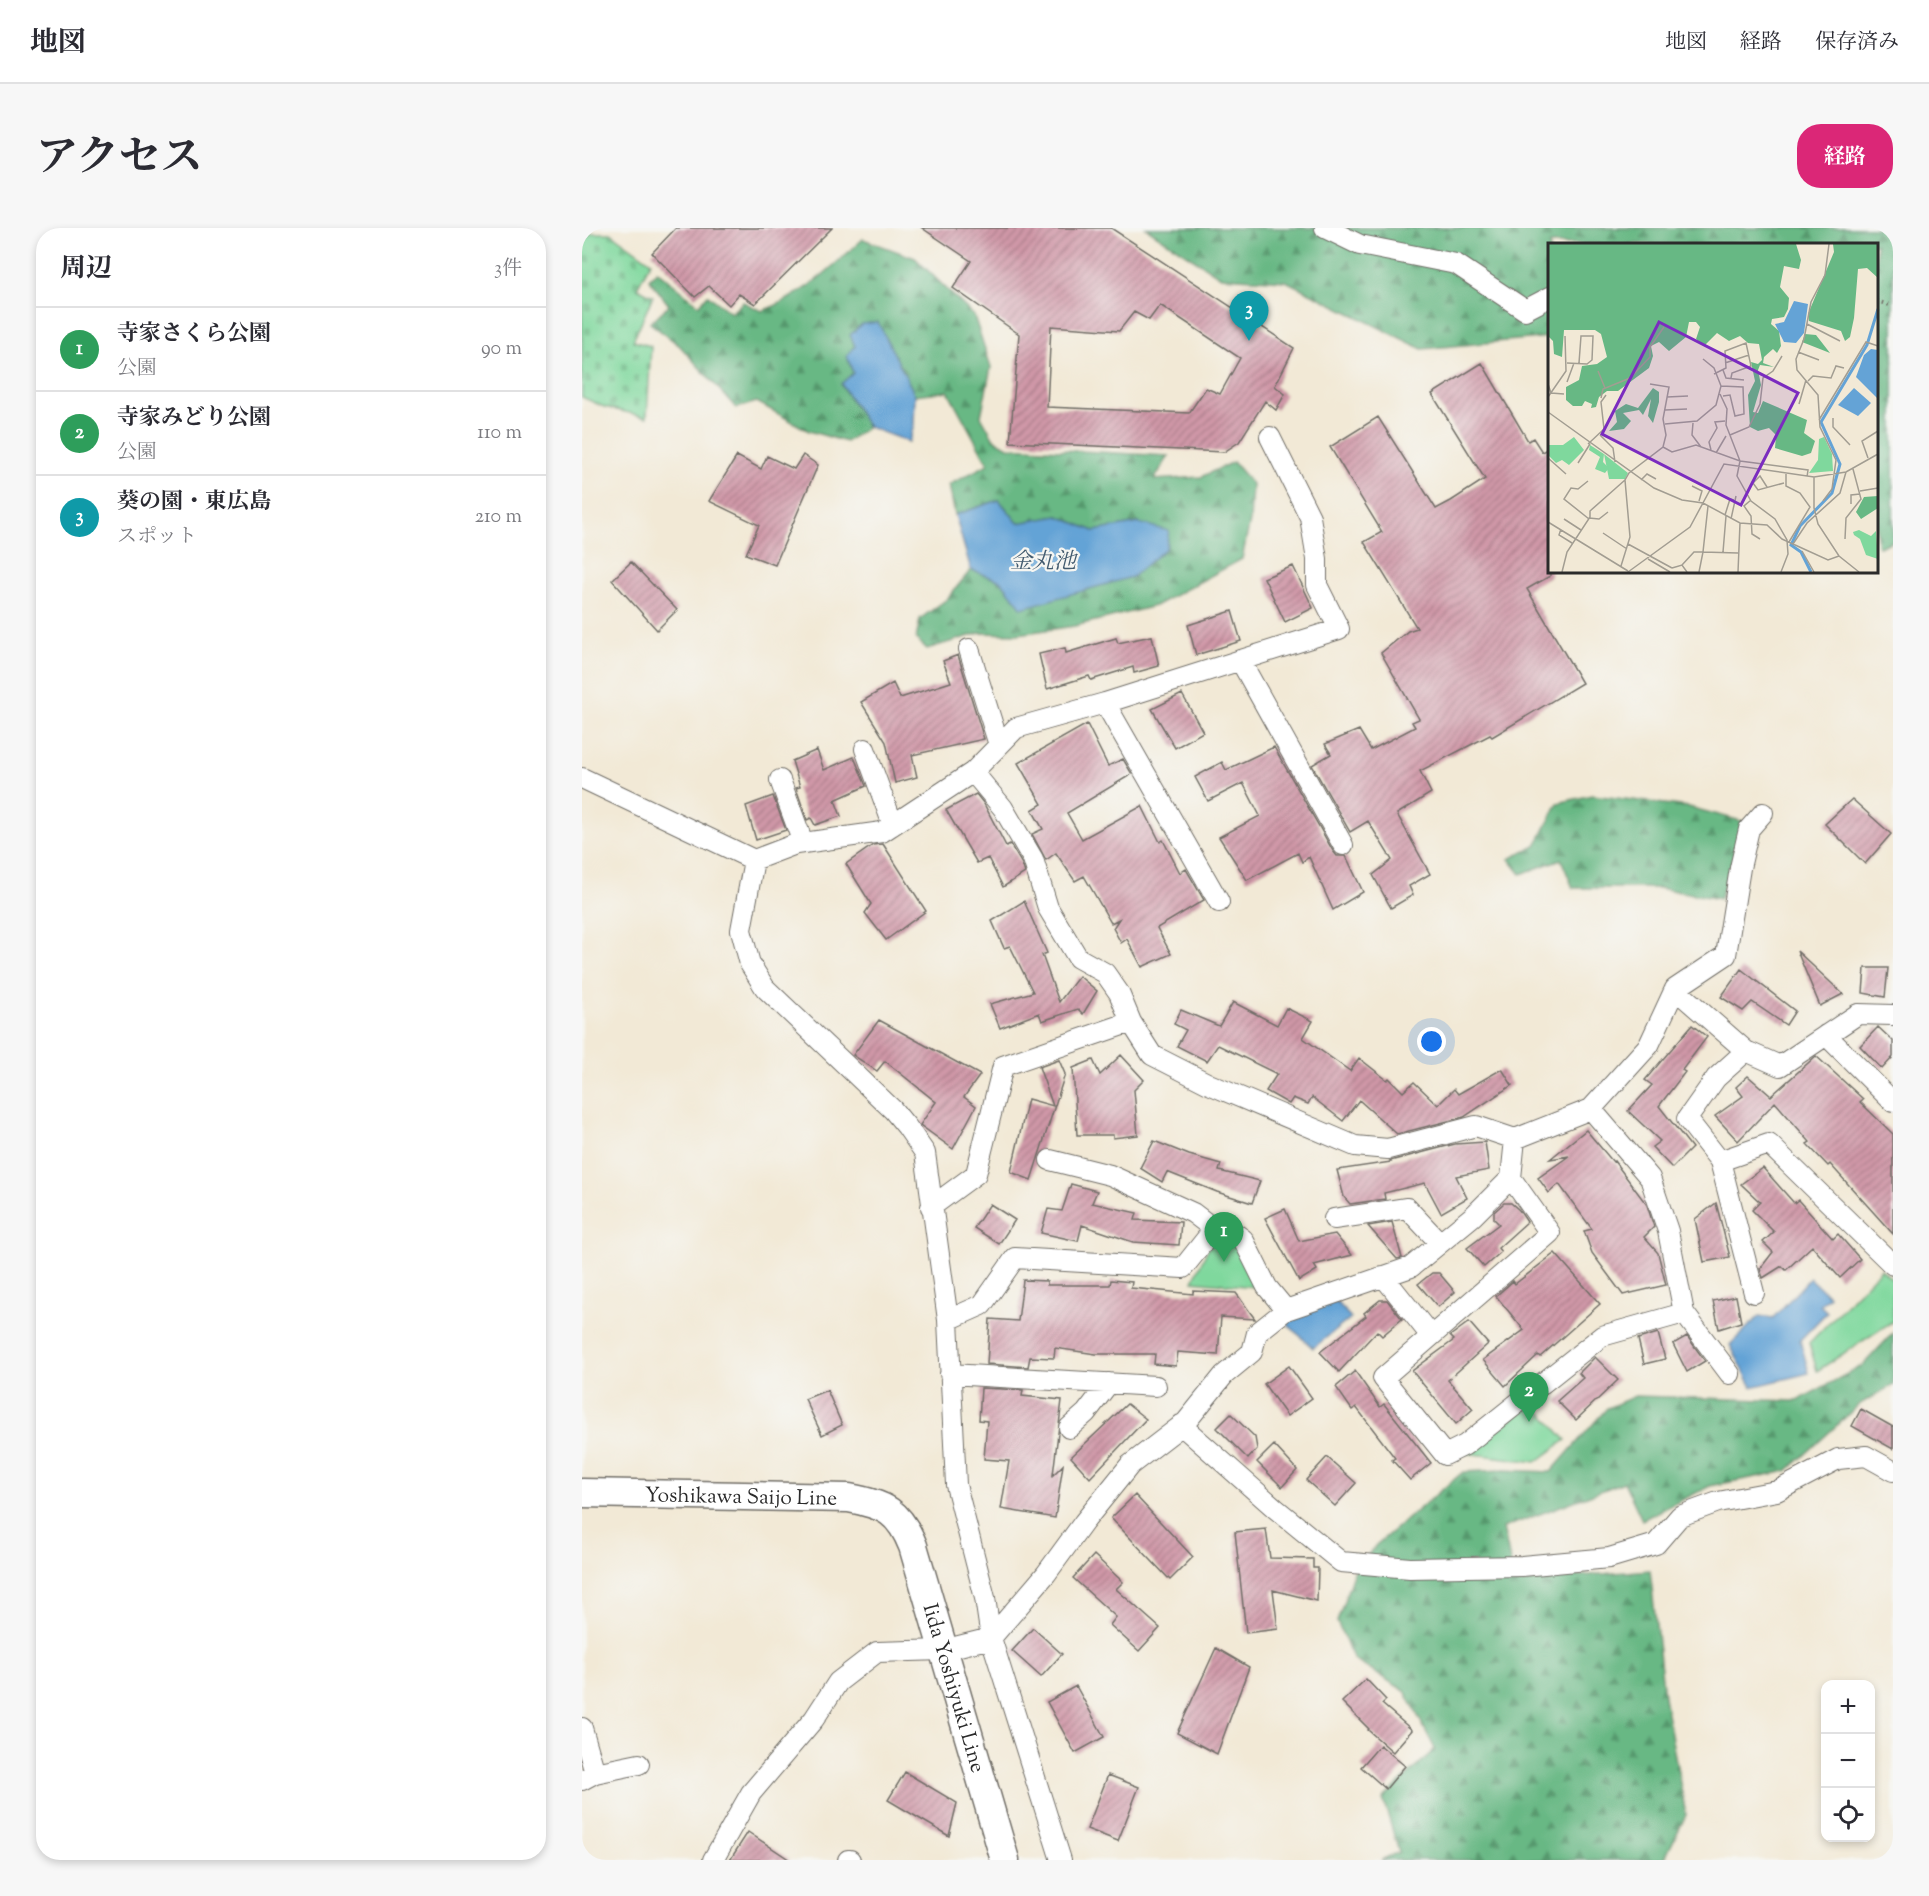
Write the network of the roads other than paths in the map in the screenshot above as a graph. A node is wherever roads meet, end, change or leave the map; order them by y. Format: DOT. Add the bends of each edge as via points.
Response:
graph roads {
  1 [pos="1325,228"];
  2 [pos="1548,298"];
  3 [pos="1270,437"];
  4 [pos="969,649"];
  5 [pos="1240,660"];
  6 [pos="1105,703"];
  7 [pos="999,745"];
  8 [pos="865,749"];
  9 [pos="973,772"];
  10 [pos="582,778"];
  11 [pos="780,780"];
  12 [pos="1763,813"];
  13 [pos="893,825"];
  14 [pos="803,843"];
  15 [pos="1343,845"];
  16 [pos="754,860"];
  17 [pos="1220,902"];
  18 [pos="1675,990"];
  19 [pos="1893,1015"];
  20 [pos="1131,1022"];
  21 [pos="1826,1035"];
  22 [pos="1746,1051"];
  23 [pos="1893,1102"];
  24 [pos="1591,1108"];
  25 [pos="1515,1139"];
  26 [pos="1050,1160"];
  27 [pos="1720,1161"];
  28 [pos="1511,1178"];
  29 [pos="931,1207"];
  30 [pos="1335,1219"];
  31 [pos="1214,1229"];
  32 [pos="1440,1243"];
  33 [pos="1893,1265"];
  34 [pos="1383,1276"];
  35 [pos="1754,1293"];
  36 [pos="1286,1311"];
  37 [pos="1684,1313"];
  38 [pos="948,1320"];
  39 [pos="1431,1336"];
  40 [pos="950,1374"];
  41 [pos="1730,1374"];
  42 [pos="1109,1383"];
  43 [pos="1156,1386"];
  44 [pos="1181,1425"];
  45 [pos="1069,1428"];
  46 [pos="1893,1471"];
  47 [pos="582,1493"];
  48 [pos="897,1516"];
  49 [pos="991,1638"];
  50 [pos="943,1650"];
  51 [pos="582,1728"];
  52 [pos="639,1764"];
  53 [pos="589,1776"];
  54 [pos="713,1860"];
  55 [pos="1005,1860"];
  56 [pos="1061,1860"];
  1 -- 2 [label="street" via="1360,245 1456,264 1525,310"];
  3 -- 5 [label="street" via="1310,517 1317,585 1339,629"];
  4 -- 7 [label="street"];
  5 -- 6 [label="street"];
  5 -- 15 [label="street"];
  6 -- 7 [label="street" via="1016,728"];
  6 -- 17 [label="street"];
  7 -- 9 [label="street"];
  8 -- 13 [label="street"];
  9 -- 13 [label="street"];
  9 -- 20 [label="street" via="1003,808 1033,859 1048,909 1078,958 1105,973"];
  10 -- 16 [label="street"];
  11 -- 14 [label="street"];
  12 -- 18 [label="street" via="1749,829 1726,956"];
  13 -- 14 [label="street" via="882,832"];
  14 -- 16 [label="street"];
  16 -- 29 [label="street" via="741,930 750,964 765,988 907,1127 925,1153"];
  18 -- 22 [label="street"];
  18 -- 24 [label="street" via="1649,1045"];
  19 -- 21 [label="street" via="1858,1014"];
  20 -- 25 [label="street" via="1152,1056 1355,1146 1388,1149 1476,1126"];
  20 -- 29 [label="street" via="1003,1066 976,1174"];
  21 -- 22 [label="street" via="1780,1066"];
  21 -- 23 [label="street"];
  22 -- 27 [label="street" via="1716,1078 1687,1119"];
  24 -- 25 [label="street"];
  24 -- 37 [label="street" via="1650,1178 1668,1231"];
  25 -- 28 [label="street"];
  26 -- 31 [label="street" via="1110,1175 1193,1213"];
  27 -- 33 [label="street" via="1769,1144"];
  27 -- 35 [label="street"];
  28 -- 32 [label="street"];
  28 -- 39 [label="street" via="1550,1233"];
  29 -- 38 [label="street"];
  30 -- 32 [label="street" via="1407,1208"];
  31 -- 36 [label="street" via="1228,1228 1243,1239 1268,1287"];
  31 -- 38 [label="street" via="1183,1268 1015,1258 982,1305"];
  32 -- 34 [label="street" via="1411,1267"];
  34 -- 36 [label="street"];
  34 -- 39 [label="street"];
  36 -- 44 [label="street" via="1257,1333 1252,1352 1224,1375"];
  37 -- 39 [label="street" via="1602,1336 1465,1445 1445,1455 1383,1378"];
  37 -- 41 [label="street"];
  38 -- 40 [label="street"];
  40 -- 42 [label="street"];
  40 -- 49 [label="street" via="956,1485 985,1598"];
  42 -- 43 [label="street"];
  42 -- 45 [label="street"];
  44 -- 46 [label="street" via="1341,1562 1410,1568 1522,1566 1609,1558 1656,1544 1680,1516 1718,1502 1778,1491 1838,1460 1866,1456"];
  44 -- 49 [label="street" via="1130,1465"];
  47 -- 48 [label="main road, Yoshikawa Saijo Line" via="849,1498 874,1503"];
  48 -- 50 [label="main road, Iida Yoshiyuki Line" via="914,1546"];
  49 -- 50 [label="street"];
  49 -- 56 [label="street"];
  50 -- 54 [label="street" via="877,1652 838,1682 814,1719 752,1793"];
  50 -- 55 [label="main road, Iida Yoshiyuki Line"];
  51 -- 53 [label="street"];
  52 -- 53 [label="street"];
}
